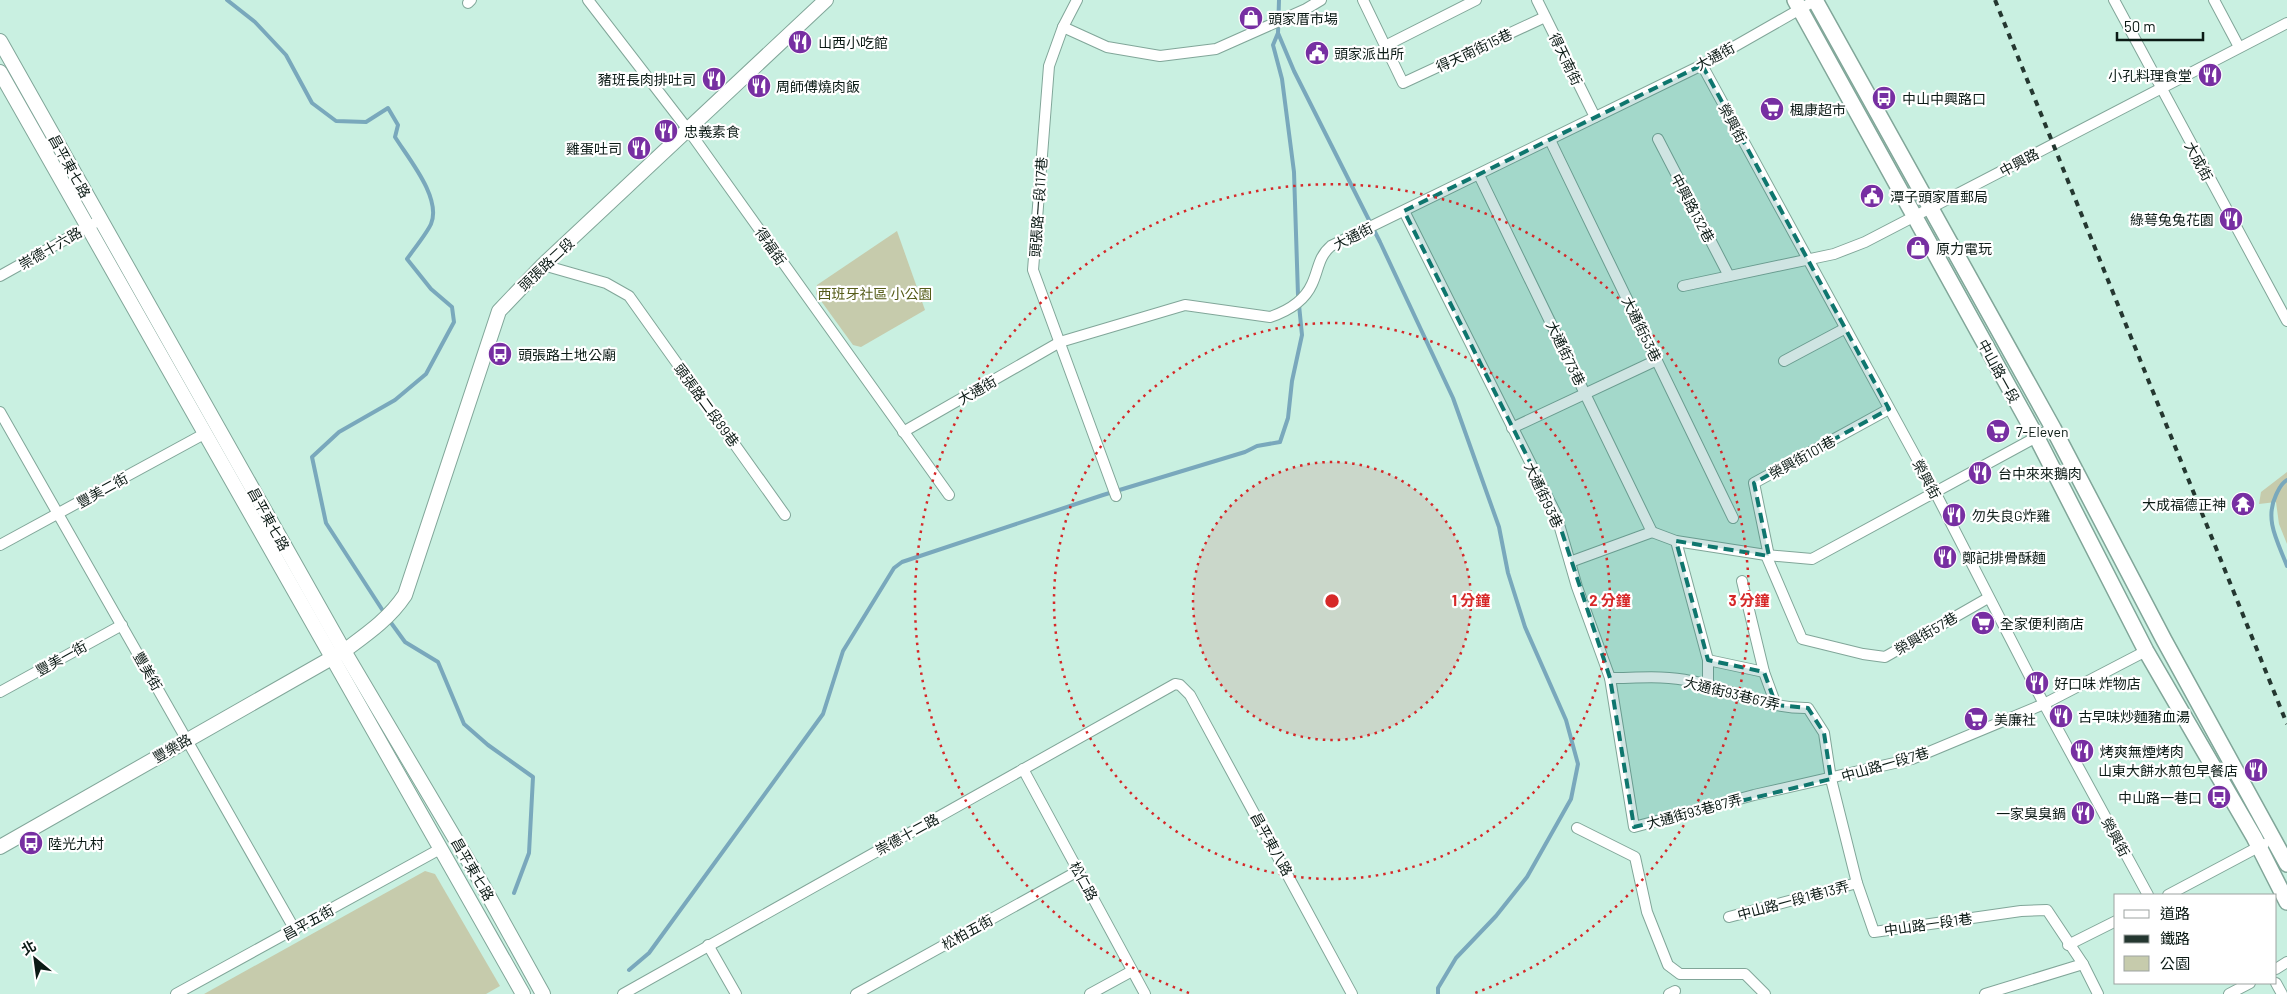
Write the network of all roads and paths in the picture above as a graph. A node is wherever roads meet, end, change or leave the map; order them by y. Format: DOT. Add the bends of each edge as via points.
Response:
graph roads {
  1 [pos="588,0"];
  2 [pos="826,0"];
  3 [pos="1077,0"];
  4 [pos="1321,0"];
  5 [pos="1363,0"];
  6 [pos="1476,0"];
  7 [pos="1537,0"];
  8 [pos="1816,0"];
  9 [pos="2114,0"];
  10 [pos="2214,0"];
  11 [pos="1798,4"];
  12 [pos="1545,17"];
  13 [pos="2287,23"];
  14 [pos="1063,27"];
  15 [pos="0,41"];
  16 [pos="1385,46"];
  17 [pos="2239,47"];
  18 [pos="1702,65"];
  19 [pos="0,72"];
  20 [pos="2160,87"];
  21 [pos="1595,117"];
  22 [pos="688,131"];
  23 [pos="1550,140"];
  24 [pos="1658,140"];
  25 [pos="1479,175"];
  26 [pos="1932,208"];
  27 [pos="1404,211"];
  28 [pos="1914,218"];
  29 [pos="95,223"];
  30 [pos="1806,260"];
  31 [pos="543,265"];
  32 [pos="0,276"];
  33 [pos="1729,276"];
  34 [pos="1683,286"];
  35 [pos="2287,321"];
  36 [pos="1844,328"];
  37 [pos="1060,342"];
  38 [pos="1657,360"];
  39 [pos="1784,361"];
  40 [pos="1586,394"];
  41 [pos="1889,409"];
  42 [pos="0,412"];
  43 [pos="1512,428"];
  44 [pos="2053,428"];
  45 [pos="903,432"];
  46 [pos="204,434"];
  47 [pos="2037,438"];
  48 [pos="1935,492"];
  49 [pos="949,495"];
  50 [pos="1116,496"];
  51 [pos="58,514"];
  52 [pos="785,515"];
  53 [pos="1733,518"];
  54 [pos="1652,532"];
  55 [pos="1676,541"];
  56 [pos="0,545"];
  57 [pos="1767,556"];
  58 [pos="1570,562"];
  59 [pos="1742,581"];
  60 [pos="1988,598"];
  61 [pos="122,624"];
  62 [pos="2146,651"];
  63 [pos="337,654"];
  64 [pos="1708,660"];
  65 [pos="1764,672"];
  66 [pos="1610,678"];
  67 [pos="1708,686"];
  68 [pos="0,692"];
  69 [pos="1190,695"];
  70 [pos="2044,704"];
  71 [pos="1776,705"];
  72 [pos="187,739"];
  73 [pos="1023,769"];
  74 [pos="1831,779"];
  75 [pos="1754,796"];
  76 [pos="1634,827"];
  77 [pos="1577,828"];
  78 [pos="2274,838"];
  79 [pos="0,847"];
  80 [pos="2259,847"];
  81 [pos="440,849"];
  82 [pos="2287,864"];
  83 [pos="1078,871"];
  84 [pos="1857,883"];
  85 [pos="2147,894"];
  86 [pos="2170,894"];
  87 [pos="2287,902"];
  88 [pos="1729,917"];
  89 [pos="2114,922"];
  90 [pos="295,930"];
  91 [pos="2068,945"];
  92 [pos="708,946"];
  93 [pos="2082,964"];
  94 [pos="1132,971"];
  95 [pos="2248,984"];
  96 [pos="176,994"];
  97 [pos="523,994"];
  98 [pos="544,994"];
  99 [pos="624,994"];
  100 [pos="736,994"];
  101 [pos="856,994"];
  102 [pos="1090,994"];
  103 [pos="1145,994"];
  104 [pos="1352,994"];
  105 [pos="1765,994"];
  106 [pos="1985,994"];
  107 [pos="2098,994"];
  108 [pos="2229,994"];
  1 -- 22 [label="street, 得福街"];
  2 -- 22 [label="street, 頭張路二段"];
  3 -- 14 [label="street, 頭張路一段117巷"];
  4 -- 14 [label="street" via="1216,49 1160,56 1107,47"];
  5 -- 16 [label="street"];
  6 -- 16 [label="street"];
  7 -- 12 [label="street, 得天南街"];
  8 -- 11 [label="street, 大通街"];
  8 -- 26 [label="main road, 中山路一段"];
  9 -- 20 [label="street, 大成街"];
  10 -- 17 [label="street"];
  11 -- 18 [label="street, 大通街"];
  11 -- 28 [label="main road, 中山路一段"];
  12 -- 16 [label="street, 得天南街15巷" via="1402,83"];
  12 -- 21 [label="street, 得天南街"];
  13 -- 17 [label="street, 中興路"];
  14 -- 37 [label="street, 頭張路一段117巷" via="1048,66 1034,270"];
  15 -- 29 [label="street, 昌平東七路"];
  17 -- 20 [label="street, 中興路"];
  18 -- 21 [label="street, 大通街"];
  18 -- 30 [label="street, 榮興街"];
  19 -- 29 [label="street, 昌平東七路"];
  20 -- 26 [label="street, 中興路"];
  20 -- 35 [label="street, 大成街"];
  21 -- 23 [label="street, 大通街"];
  22 -- 31 [label="street, 頭張路二段"];
  22 -- 45 [label="street, 得福街"];
  23 -- 25 [label="street, 大通街"];
  23 -- 38 [label="street, 大通街53巷"];
  24 -- 33 [label="street, 中興路132巷"];
  25 -- 27 [label="street, 大通街"];
  25 -- 40 [label="street, 大通街73巷"];
  26 -- 28 [label="street, 中興路"];
  26 -- 44 [label="main road, 中山路一段"];
  27 -- 37 [label="street, 大通街" via="1345,238 1323,253 1306,295 1298,303 1270,317 1185,306"];
  27 -- 43 [label="street, 大通街93巷"];
  28 -- 30 [label="street, 中興路" via="1865,242"];
  28 -- 47 [label="main road, 中山路一段"];
  29 -- 32 [label="street, 崇德十六路"];
  29 -- 46 [label="street, 昌平東七路"];
  29 -- 63 [label="street, 昌平東七路"];
  30 -- 33 [label="street, 中興路"];
  30 -- 36 [label="street, 榮興街"];
  31 -- 52 [label="street, 頭張路二段89巷" via="606,283 629,296"];
  31 -- 63 [label="street, 頭張路二段" via="499,311 405,595 375,629"];
  33 -- 34 [label="street, 中興路"];
  36 -- 39 [label="street"];
  36 -- 41 [label="street, 榮興街"];
  37 -- 45 [label="street, 大通街"];
  37 -- 50 [label="street, 頭張路一段117巷"];
  38 -- 40 [label="street"];
  38 -- 53 [label="street, 大通街53巷"];
  40 -- 43 [label="street"];
  40 -- 54 [label="street, 大通街73巷"];
  41 -- 48 [label="street, 榮興街"];
  41 -- 57 [label="street, 榮興街101巷" via="1754,483"];
  42 -- 51 [label="street, 豐美街"];
  43 -- 58 [label="street, 大通街93巷" via="1556,514"];
  44 -- 47 [label="street"];
  44 -- 78 [label="main road, 中山路一段" via="2164,640"];
  45 -- 49 [label="street, 得福街"];
  46 -- 51 [label="street, 豐美二街"];
  46 -- 63 [label="street, 昌平東七路"];
  47 -- 48 [label="street"];
  47 -- 62 [label="main road, 中山路一段"];
  48 -- 57 [label="street" via="1812,559"];
  48 -- 60 [label="street, 榮興街"];
  51 -- 56 [label="street, 豐美二街"];
  51 -- 61 [label="street, 豐美街"];
  54 -- 55 [label="street"];
  54 -- 58 [label="street"];
  55 -- 57 [label="street"];
  55 -- 64 [label="street"];
  57 -- 60 [label="street, 榮興街57巷" via="1802,639 1863,654 1885,657"];
  58 -- 66 [label="street, 大通街93巷"];
  59 -- 65 [label="street"];
  60 -- 70 [label="street, 榮興街"];
  61 -- 68 [label="street, 豐美一街"];
  61 -- 72 [label="street, 豐美街"];
  62 -- 70 [label="street, 中山路一段7巷"];
  62 -- 80 [label="main road, 中山路一段"];
  63 -- 72 [label="street, 豐樂路"];
  63 -- 81 [label="street, 昌平東七路"];
  63 -- 98 [label="street, 昌平東七路" via="482,884"];
  64 -- 65 [label="street"];
  64 -- 67 [label="street"];
  65 -- 71 [label="street"];
  66 -- 67 [label="street, 大通街93巷67弄" via="1658,677 1690,680"];
  66 -- 76 [label="street, 大通街93巷"];
  67 -- 71 [label="street, 大通街93巷67弄"];
  69 -- 73 [label="street, 崇德十二路" via="1175,684"];
  69 -- 104 [label="street, 昌平東八路"];
  70 -- 74 [label="street, 中山路一段7巷" via="1912,759"];
  70 -- 85 [label="street, 榮興街"];
  71 -- 74 [label="street, 大通街93巷67弄" via="1808,708 1824,733"];
  72 -- 79 [label="street, 豐樂路"];
  72 -- 90 [label="street, 豐美街"];
  73 -- 83 [label="street, 松仁路"];
  73 -- 92 [label="street, 崇德十二路"];
  74 -- 75 [label="street, 中山路一段7巷"];
  74 -- 84 [label="street, 中山路一段1巷"];
  75 -- 76 [label="street, 大通街93巷87弄"];
  77 -- 105 [label="street" via="1635,858 1647,912 1668,965 1680,974 1745,974"];
  78 -- 80 [label="street"];
  78 -- 82 [label="main road, 中山路一段"];
  80 -- 86 [label="street"];
  80 -- 87 [label="main road, 中山路一段"];
  81 -- 90 [label="street, 昌平五街"];
  81 -- 97 [label="street, 昌平東七路"];
  83 -- 94 [label="street, 松仁路"];
  83 -- 101 [label="street, 松柏五街"];
  84 -- 88 [label="street, 中山路一段1巷13弄"];
  84 -- 91 [label="street, 中山路一段1巷" via="1874,932 2046,910"];
  89 -- 91 [label="street"];
  90 -- 96 [label="street, 昌平五街"];
  91 -- 93 [label="street"];
  92 -- 99 [label="street, 崇德十二路"];
  92 -- 100 [label="street"];
  93 -- 106 [label="street"];
  93 -- 107 [label="street"];
  94 -- 102 [label="street"];
  94 -- 103 [label="street, 松仁路"];
  95 -- 108 [label="street"];
}
